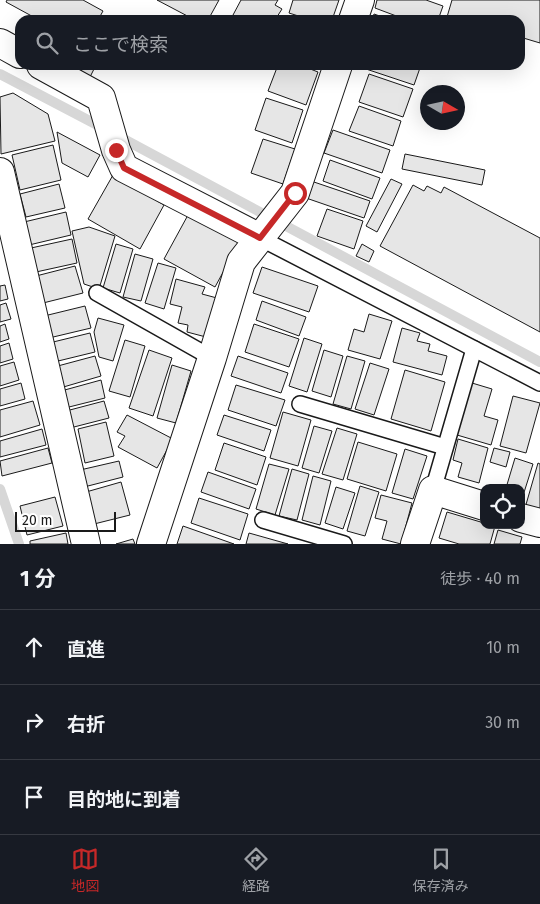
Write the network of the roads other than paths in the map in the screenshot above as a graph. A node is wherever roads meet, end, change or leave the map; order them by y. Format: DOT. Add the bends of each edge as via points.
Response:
graph roads {
  1 [pos="360,0"];
  2 [pos="355,15"];
  3 [pos="0,43"];
  4 [pos="15,51"];
  5 [pos="50,70"];
  6 [pos="336,70"];
  7 [pos="0,172"];
  8 [pos="269,226"];
  9 [pos="97,293"];
  10 [pos="474,349"];
  11 [pos="212,358"];
  12 [pos="540,383"];
  13 [pos="300,404"];
  14 [pos="445,447"];
  15 [pos="432,490"];
  16 [pos="480,505"];
  17 [pos="525,519"];
  18 [pos="263,520"];
  19 [pos="540,523"];
  20 [pos="86,544"];
  21 [pos="151,544"];
  22 [pos="344,544"];
  23 [pos="415,544"];
  1 -- 2 [label="street"];
  3 -- 4 [label="street"];
  5 -- 8 [label="street" via="102,98 124,168"];
  6 -- 8 [label="street" via="295,193"];
  7 -- 20 [label="street"];
  8 -- 10 [label="lane"];
  8 -- 11 [label="street" via="241,262"];
  9 -- 11 [label="lane"];
  10 -- 12 [label="lane"];
  10 -- 14 [label="lane"];
  11 -- 21 [label="street"];
  13 -- 14 [label="lane"];
  14 -- 15 [label="lane"];
  15 -- 16 [label="street"];
  15 -- 23 [label="street"];
  17 -- 19 [label="street"];
  18 -- 22 [label="lane"];
}
